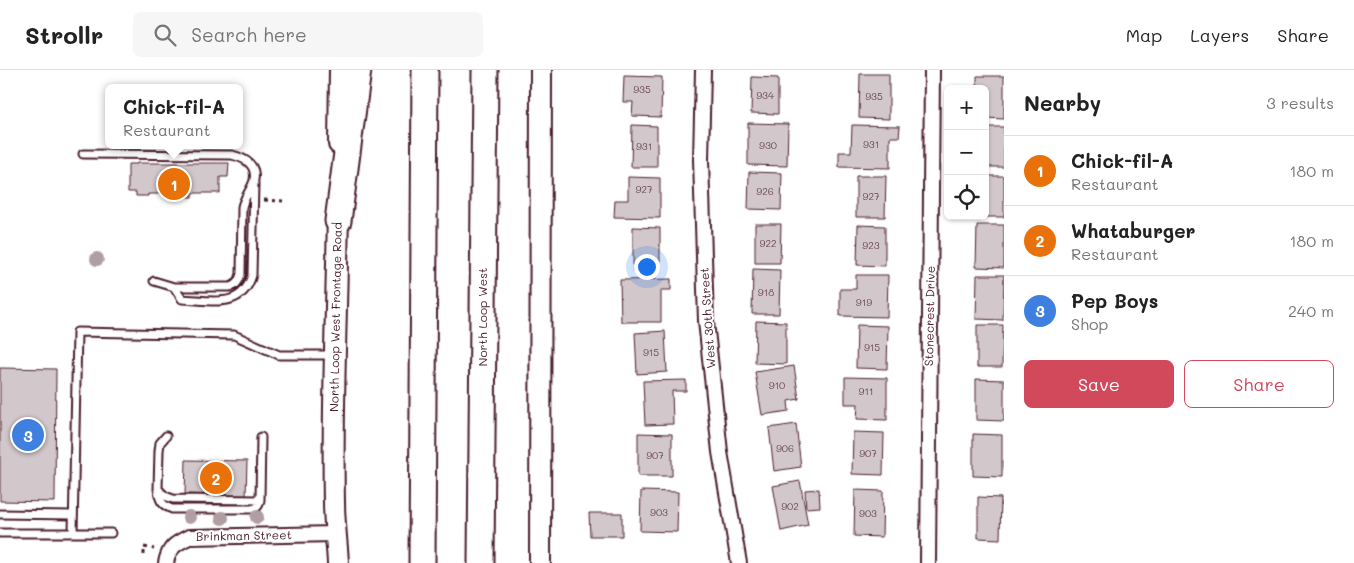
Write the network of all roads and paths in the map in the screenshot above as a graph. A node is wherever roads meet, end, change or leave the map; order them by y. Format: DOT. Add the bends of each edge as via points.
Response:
graph roads {
  1 [pos="340,70"];
  2 [pos="358,70"];
  3 [pos="425,70"];
  4 [pos="485,70"];
  5 [pos="542,70"];
  6 [pos="703,70"];
  7 [pos="932,70"];
  8 [pos="83,154"];
  9 [pos="254,180"];
  10 [pos="258,200"];
  11 [pos="283,201"];
  12 [pos="338,221"];
  13 [pos="154,281"];
  14 [pos="174,287"];
  15 [pos="334,355"];
  16 [pos="166,436"];
  17 [pos="261,438"];
  18 [pos="482,510"];
  19 [pos="0,514"];
  20 [pos="73,515"];
  21 [pos="0,533"];
  22 [pos="73,533"];
  23 [pos="111,533"];
  24 [pos="336,534"];
  25 [pos="154,549"];
  26 [pos="144,555"];
  27 [pos="166,563"];
  28 [pos="338,563"];
  29 [pos="422,563"];
  30 [pos="481,563"];
  31 [pos="496,563"];
  32 [pos="540,563"];
  33 [pos="740,563"];
  34 [pos="928,563"];
  1 -- 12 [label="main road, North Loop West Frontage Road"];
  2 -- 12 [label="highway"];
  3 -- 29 [label="highway"];
  4 -- 18 [label="highway, North Loop West"];
  5 -- 32 [label="main road"];
  6 -- 33 [label="street, West 30th Street" via="701,160 706,320 720,452"];
  7 -- 34 [label="street, Stonecrest Drive"];
  8 -- 9 [label="lane" via="232,155 250,163"];
  9 -- 14 [label="lane" via="242,206 241,274 238,281 230,287"];
  9 -- 14 [label="lane" via="252,275 249,285 242,294 222,301 182,299"];
  10 -- 11 [label="path"];
  12 -- 15 [label="main road, North Loop West Frontage Road"];
  13 -- 14 [label="lane"];
  15 -- 20 [label="lane" via="279,354 234,335 77,332"];
  15 -- 24 [label="main road, North Loop West Frontage Road"];
  16 -- 17 [label="lane" via="160,443 158,489 173,499 260,500"];
  18 -- 30 [label="highway, North Loop West"];
  18 -- 31 [label="highway"];
  19 -- 20 [label="lane"];
  20 -- 22 [label="lane"];
  21 -- 22 [label="lane"];
  22 -- 23 [label="lane"];
  24 -- 27 [label="street, Brinkman Street" via="189,537 175,544 168,552"];
  24 -- 28 [label="main road, North Loop West Frontage Road"];
  25 -- 26 [label="path" via="144,547"];
}
